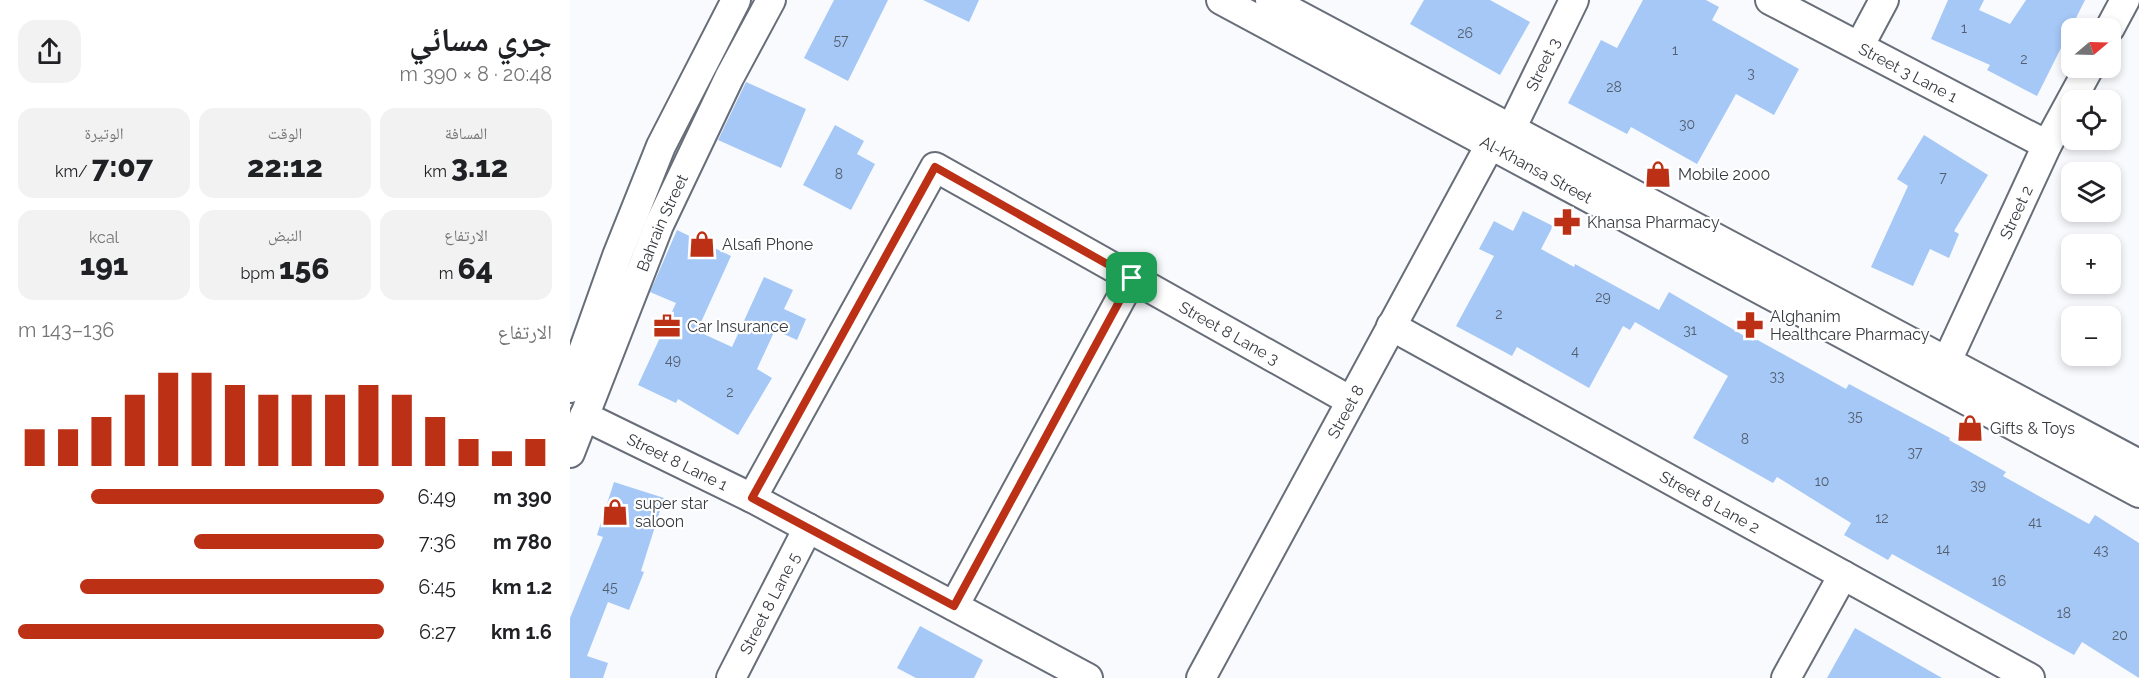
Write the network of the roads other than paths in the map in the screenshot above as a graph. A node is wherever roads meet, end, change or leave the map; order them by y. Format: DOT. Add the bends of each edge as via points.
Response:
graph roads {
  1 [pos="736,0"];
  2 [pos="771,0"];
  3 [pos="1221,0"];
  4 [pos="1270,0"];
  5 [pos="1574,0"];
  6 [pos="1770,0"];
  7 [pos="1884,0"];
  8 [pos="2125,0"];
  9 [pos="2115,18"];
  10 [pos="1860,45"];
  11 [pos="2084,78"];
  12 [pos="1501,137"];
  13 [pos="2047,145"];
  14 [pos="1132,278"];
  15 [pos="1391,326"];
  16 [pos="1947,362"];
  17 [pos="570,388"];
  18 [pos="1351,401"];
  19 [pos="584,416"];
  20 [pos="570,453"];
  21 [pos="2139,464"];
  22 [pos="2139,493"];
  23 [pos="752,498"];
  24 [pos="808,528"];
  25 [pos="1843,575"];
  26 [pos="954,606"];
  27 [pos="2024,677"];
  28 [pos="731,678"];
  29 [pos="1088,678"];
  30 [pos="1201,678"];
  31 [pos="1786,678"];
  1 -- 17 [label="street, Bahrain Street" via="661,146"];
  2 -- 19 [label="street, Bahrain Street" via="658,225"];
  3 -- 12 [label="street, Al-Khansa Street"];
  4 -- 12 [label="street, Al-Khansa Street"];
  5 -- 12 [label="street, Street 3"];
  6 -- 10 [label="street, Street 3 Lane 1"];
  7 -- 10 [label="street"];
  8 -- 9 [label="street"];
  10 -- 13 [label="street, Street 3 Lane 1"];
  11 -- 13 [label="street, Street 2"];
  12 -- 15 [label="street, Street 8"];
  12 -- 16 [label="street, Al-Khansa Street"];
  12 -- 22 [label="street, Al-Khansa Street"];
  13 -- 16 [label="street, Street 2"];
  14 -- 18 [label="street, Street 8 Lane 3"];
  14 -- 23 [label="street, Street 8 Lane 3" via="935,167"];
  14 -- 26 [label="street"];
  15 -- 18 [label="street, Street 8"];
  15 -- 25 [label="street, Street 8 Lane 2"];
  16 -- 21 [label="street, Al-Khansa Street"];
  18 -- 30 [label="street, Street 8"];
  19 -- 20 [label="street, Bahrain Street"];
  19 -- 23 [label="street, Street 8 Lane 1"];
  23 -- 24 [label="street, Street 8 Lane 1"];
  24 -- 26 [label="street, Street 8 Lane 1"];
  24 -- 28 [label="street, Street 8 Lane 5"];
  25 -- 27 [label="street, Street 8 Lane 2"];
  25 -- 31 [label="street"];
  26 -- 29 [label="street, Street 8 Lane 1"];
}
